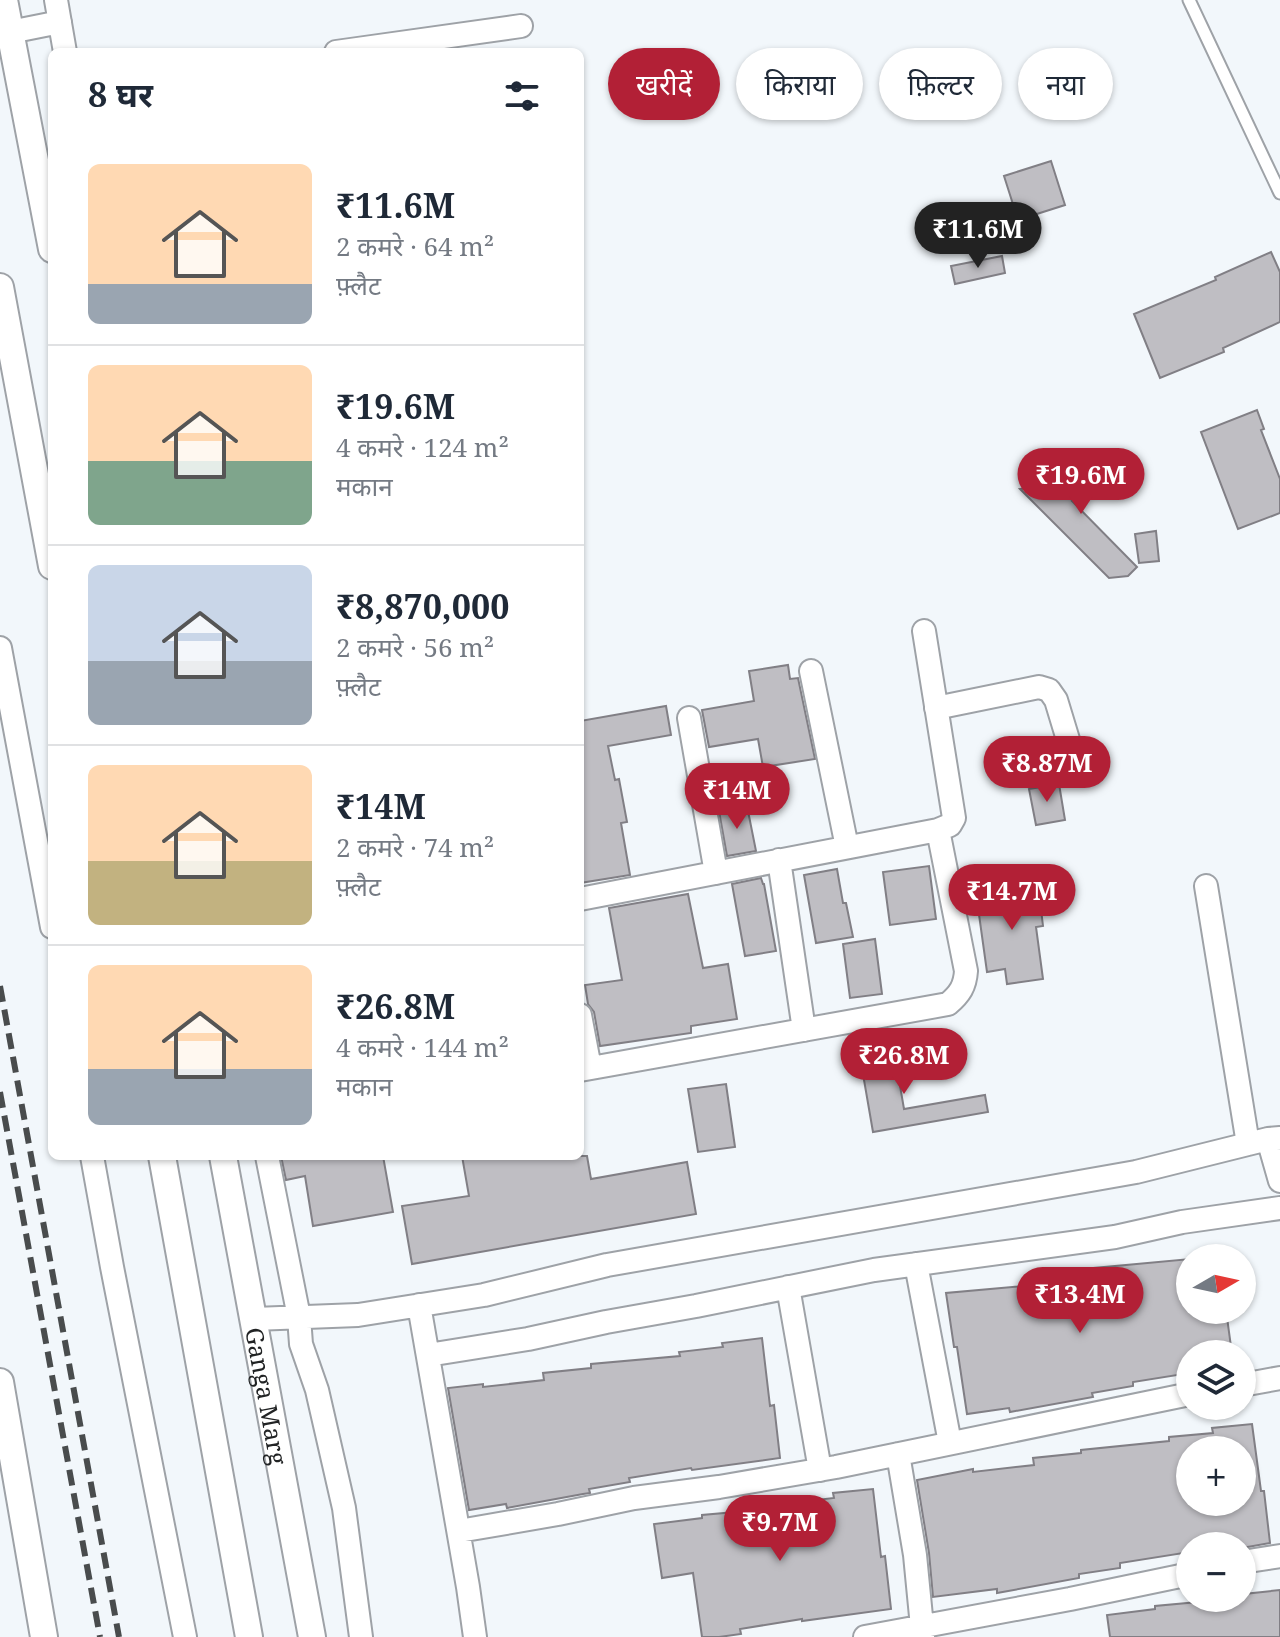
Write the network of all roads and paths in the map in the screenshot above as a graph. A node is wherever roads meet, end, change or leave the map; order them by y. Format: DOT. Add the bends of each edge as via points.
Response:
graph roads {
  1 [pos="4,0"];
  2 [pos="1189,0"];
  3 [pos="58,11"];
  4 [pos="521,26"];
  5 [pos="10,32"];
  6 [pos="64,48"];
  7 [pos="364,48"];
  8 [pos="1280,193"];
  9 [pos="48,228"];
  10 [pos="0,287"];
  11 [pos="48,545"];
  12 [pos="924,631"];
  13 [pos="0,648"];
  14 [pos="811,671"];
  15 [pos="936,708"];
  16 [pos="689,718"];
  17 [pos="1076,766"];
  18 [pos="938,830"];
  19 [pos="847,847"];
  20 [pos="779,860"];
  21 [pos="716,873"];
  22 [pos="1206,886"];
  23 [pos="584,898"];
  24 [pos="48,906"];
  25 [pos="804,1030"];
  26 [pos="585,1069"];
  27 [pos="1265,1140"];
  28 [pos="93,1160"];
  29 [pos="163,1160"];
  30 [pos="224,1160"];
  31 [pos="268,1160"];
  32 [pos="1280,1181"];
  33 [pos="1280,1208"];
  34 [pos="916,1264"];
  35 [pos="788,1287"];
  36 [pos="419,1305"];
  37 [pos="299,1317"];
  38 [pos="253,1319"];
  39 [pos="428,1355"];
  40 [pos="1280,1378"];
  41 [pos="0,1382"];
  42 [pos="1256,1382"];
  43 [pos="1176,1397"];
  44 [pos="950,1443"];
  45 [pos="898,1454"];
  46 [pos="820,1470"];
  47 [pos="459,1531"];
  48 [pos="1280,1556"];
  49 [pos="1256,1560"];
  50 [pos="1176,1577"];
  51 [pos="922,1632"];
  52 [pos="44,1637"];
  53 [pos="185,1637"];
  54 [pos="249,1637"];
  55 [pos="312,1637"];
  56 [pos="361,1637"];
  57 [pos="475,1637"];
  58 [pos="865,1637"];
  1 -- 5 [label="street"];
  2 -- 8 [label="lane"];
  3 -- 5 [label="street"];
  3 -- 6 [label="street"];
  4 -- 7 [label="street"];
  5 -- 9 [label="street"];
  10 -- 11 [label="street"];
  12 -- 15 [label="street"];
  13 -- 24 [label="street"];
  14 -- 19 [label="street"];
  15 -- 17 [label="street" via="1039,687 1049,690"];
  15 -- 18 [label="street" via="954,818"];
  16 -- 21 [label="street"];
  18 -- 19 [label="street"];
  18 -- 25 [label="street" via="966,971 958,996 948,1004"];
  19 -- 20 [label="street"];
  20 -- 21 [label="street"];
  20 -- 25 [label="street"];
  21 -- 23 [label="street"];
  22 -- 27 [label="street"];
  25 -- 26 [label="street"];
  27 -- 32 [label="street"];
  27 -- 36 [label="street" via="1136,1172 607,1265"];
  28 -- 53 [label="street"];
  29 -- 54 [label="street"];
  30 -- 38 [label="street, Ganga Marg"];
  31 -- 37 [label="street"];
  33 -- 34 [label="street"];
  34 -- 35 [label="street"];
  34 -- 44 [label="street"];
  35 -- 39 [label="street"];
  35 -- 46 [label="street"];
  36 -- 37 [label="street"];
  36 -- 39 [label="street"];
  37 -- 38 [label="street"];
  37 -- 56 [label="street" via="301,1344 344,1508"];
  38 -- 55 [label="street, Ganga Marg"];
  39 -- 47 [label="street"];
  40 -- 42 [label="street"];
  41 -- 52 [label="street"];
  43 -- 44 [label="street"];
  44 -- 45 [label="street"];
  45 -- 46 [label="street"];
  45 -- 51 [label="street"];
  46 -- 47 [label="street"];
  47 -- 57 [label="street"];
  48 -- 49 [label="street"];
  50 -- 51 [label="street"];
  51 -- 58 [label="street"];
}
